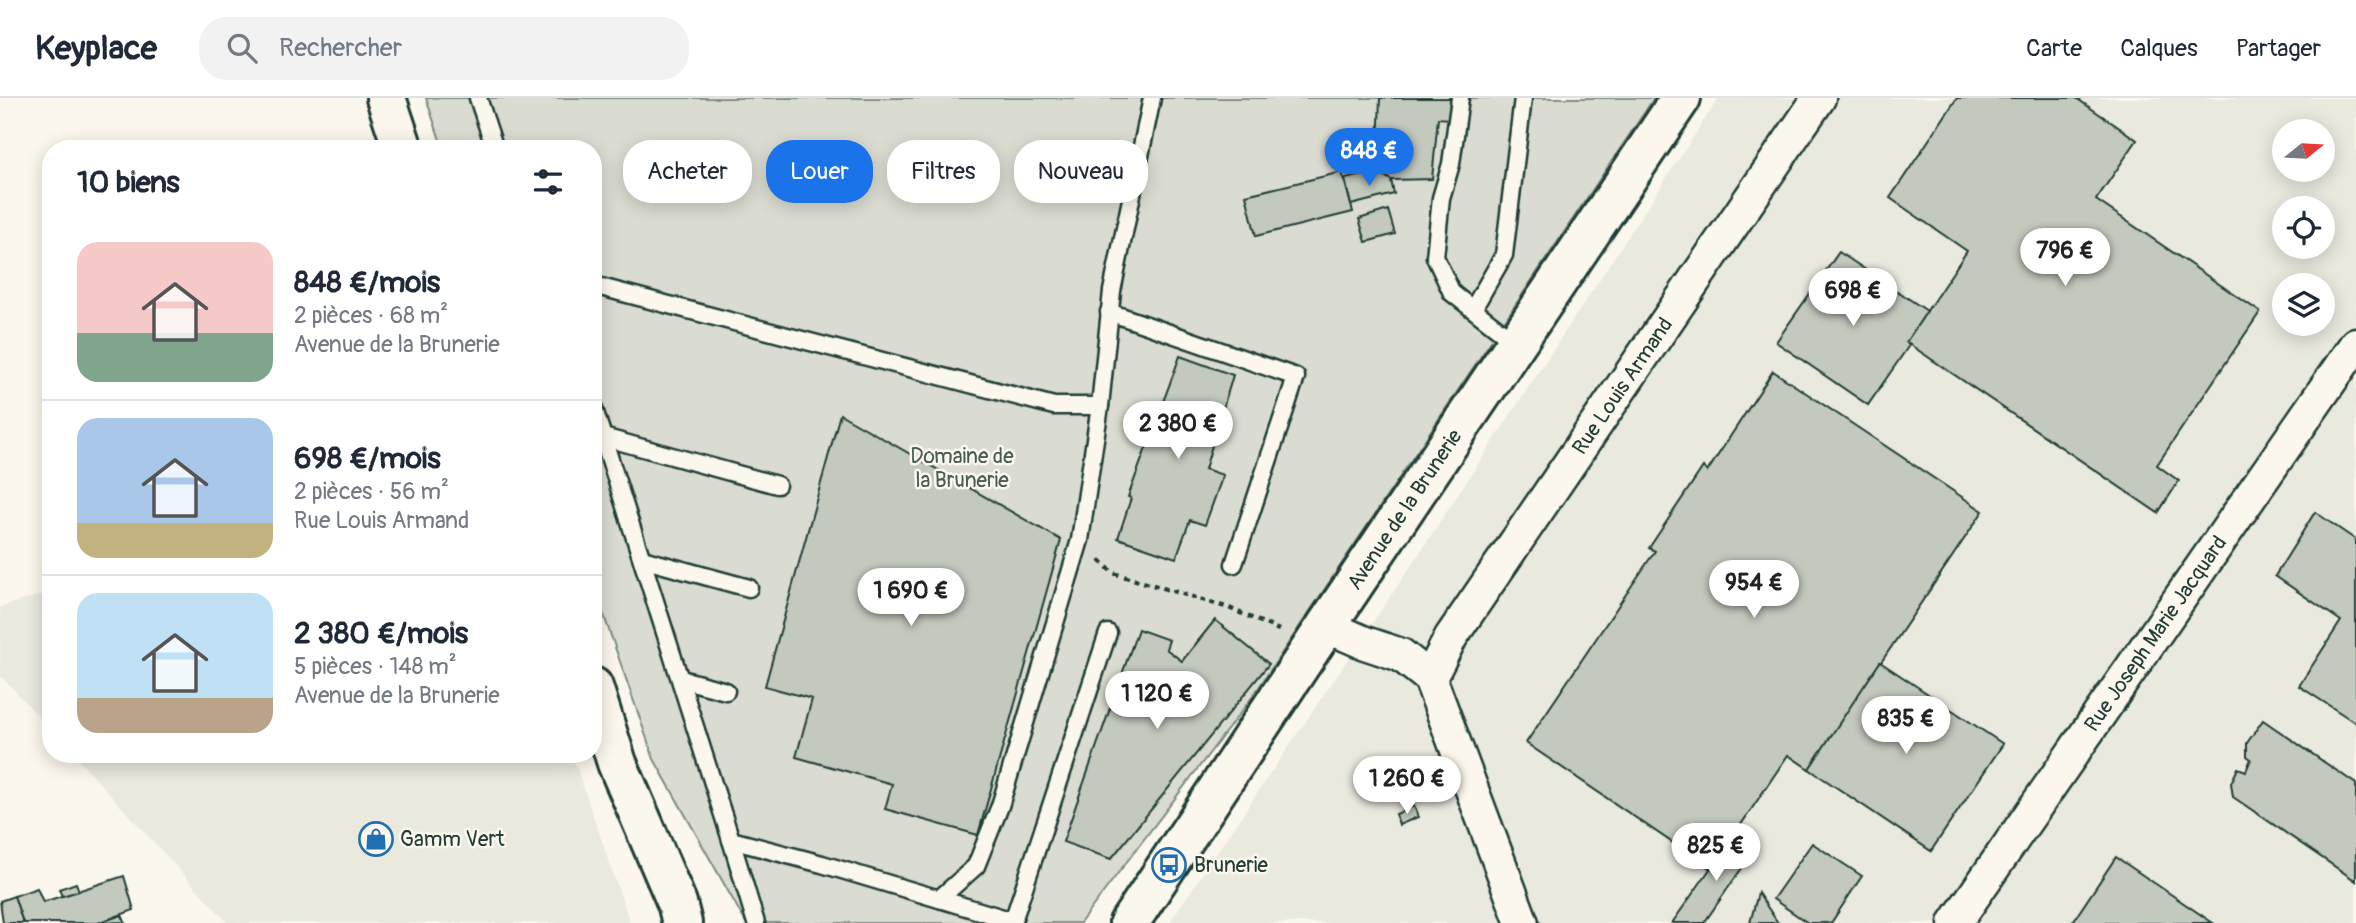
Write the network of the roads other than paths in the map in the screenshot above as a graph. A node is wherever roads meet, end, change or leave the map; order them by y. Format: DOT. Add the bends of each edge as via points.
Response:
graph roads {
  1 [pos="386,98"];
  2 [pos="478,98"];
  3 [pos="1152,98"];
  4 [pos="1460,98"];
  5 [pos="1523,98"];
  6 [pos="1681,98"];
  7 [pos="1819,98"];
  8 [pos="400,140"];
  9 [pos="492,140"];
  10 [pos="602,287"];
  11 [pos="1473,309"];
  12 [pos="1110,312"];
  13 [pos="1516,343"];
  14 [pos="2356,344"];
  15 [pos="1100,406"];
  16 [pos="602,433"];
  17 [pos="603,436"];
  18 [pos="777,485"];
  19 [pos="642,559"];
  20 [pos="1234,564"];
  21 [pos="749,588"];
  22 [pos="1326,626"];
  23 [pos="1108,633"];
  24 [pos="1430,678"];
  25 [pos="681,679"];
  26 [pos="726,691"];
  27 [pos="602,716"];
  28 [pos="732,840"];
  29 [pos="939,899"];
  30 [pos="684,916"];
  31 [pos="1012,922"];
  32 [pos="756,923"];
  33 [pos="1129,923"];
  34 [pos="1521,923"];
  35 [pos="1955,923"];
  1 -- 8 [label="main road"];
  2 -- 9 [label="lane"];
  3 -- 12 [label="lane"];
  4 -- 11 [label="lane" via="1435,257 1452,293"];
  5 -- 11 [label="lane" via="1504,255"];
  6 -- 13 [label="main road, Avenue de la Brunerie"];
  7 -- 24 [label="street, Rue Louis Armand" via="1451,637"];
  10 -- 15 [label="lane" via="1054,406"];
  11 -- 13 [label="lane"];
  12 -- 15 [label="lane"];
  12 -- 20 [label="lane" via="1296,377"];
  13 -- 22 [label="main road, Avenue de la Brunerie"];
  14 -- 35 [label="street, Rue Joseph Marie Jacquard"];
  15 -- 29 [label="lane" via="1080,540 1000,806 976,866"];
  16 -- 17 [label="lane"];
  17 -- 18 [label="lane"];
  17 -- 19 [label="lane"];
  19 -- 21 [label="lane"];
  19 -- 25 [label="lane"];
  22 -- 24 [label="street" via="1401,655"];
  22 -- 33 [label="main road, Avenue de la Brunerie"];
  23 -- 31 [label="lane"];
  24 -- 34 [label="street"];
  25 -- 26 [label="lane"];
  25 -- 28 [label="lane"];
  27 -- 30 [label="main road" via="617,763"];
  28 -- 29 [label="lane"];
  28 -- 32 [label="lane"];
  29 -- 31 [label="lane"];
}
